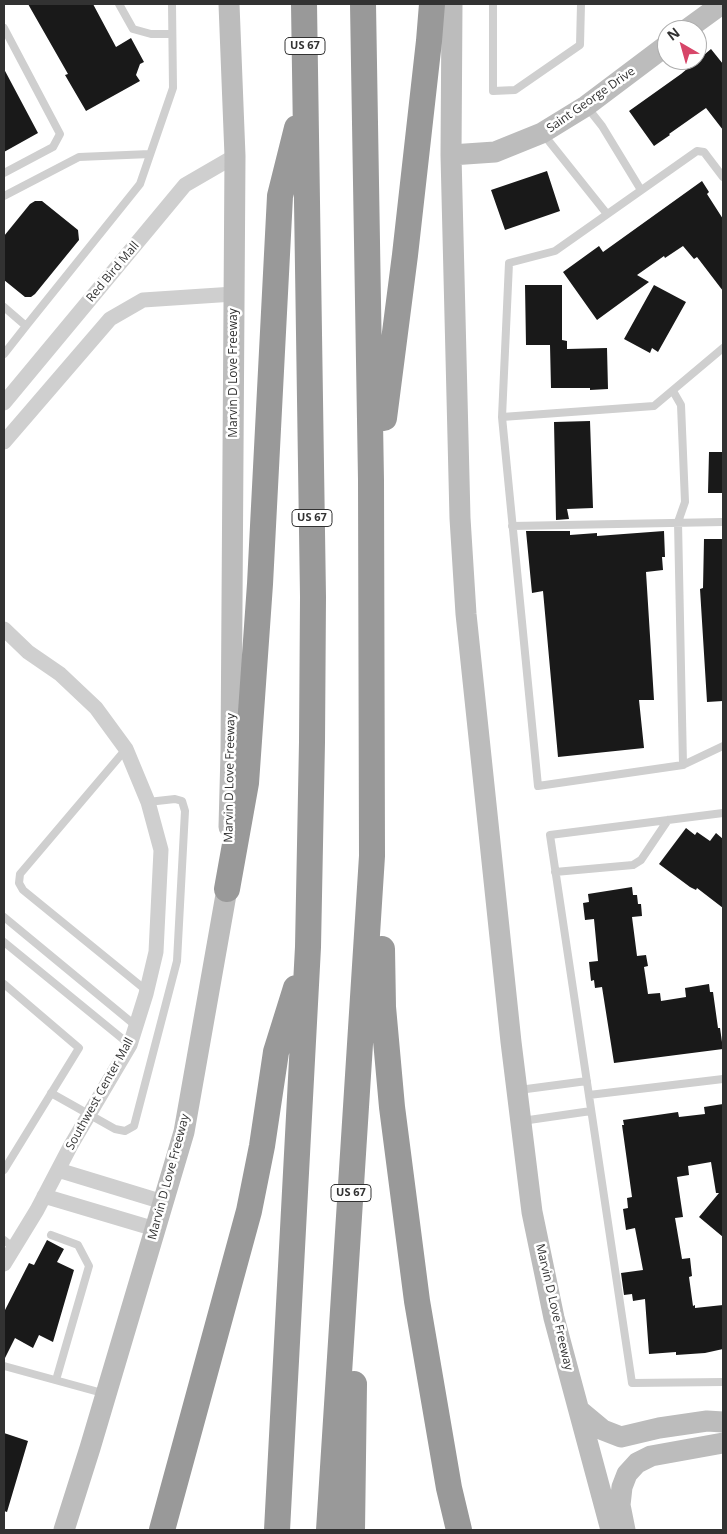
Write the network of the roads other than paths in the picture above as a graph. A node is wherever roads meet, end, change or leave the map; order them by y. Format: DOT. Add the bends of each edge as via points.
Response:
graph roads {
  1 [pos="119,4"];
  2 [pos="172,4"];
  3 [pos="229,4"];
  4 [pos="304,4"];
  5 [pos="363,4"];
  6 [pos="432,4"];
  7 [pos="452,4"];
  8 [pos="493,4"];
  9 [pos="580,4"];
  10 [pos="720,8"];
  11 [pos="701,20"];
  12 [pos="4,28"];
  13 [pos="172,34"];
  14 [pos="657,52"];
  15 [pos="306,88"];
  16 [pos="586,106"];
  17 [pos="542,133"];
  18 [pos="150,154"];
  19 [pos="451,155"];
  20 [pos="236,156"];
  21 [pos="4,173"];
  22 [pos="723,177"];
  23 [pos="641,190"];
  24 [pos="4,196"];
  25 [pos="607,214"];
  26 [pos="234,294"];
  27 [pos="4,307"];
  28 [pos="26,326"];
  29 [pos="723,348"];
  30 [pos="4,354"];
  31 [pos="673,391"];
  32 [pos="4,403"];
  33 [pos="502,417"];
  34 [pos="4,442"];
  35 [pos="371,480"];
  36 [pos="678,522"];
  37 [pos="723,522"];
  38 [pos="512,526"];
  39 [pos="4,629"];
  40 [pos="723,746"];
  41 [pos="126,749"];
  42 [pos="683,765"];
  43 [pos="148,802"];
  44 [pos="723,813"];
  45 [pos="668,820"];
  46 [pos="372,856"];
  47 [pos="555,872"];
  48 [pos="227,889"];
  49 [pos="4,917"];
  50 [pos="4,942"];
  51 [pos="308,947"];
  52 [pos="4,984"];
  53 [pos="147,991"];
  54 [pos="136,1026"];
  55 [pos="130,1045"];
  56 [pos="723,1079"];
  57 [pos="587,1081"];
  58 [pos="518,1091"];
  59 [pos="51,1093"];
  60 [pos="589,1095"];
  61 [pos="591,1111"];
  62 [pos="90,1114"];
  63 [pos="521,1121"];
  64 [pos="4,1170"];
  65 [pos="58,1170"];
  66 [pos="44,1196"];
  67 [pos="163,1202"];
  68 [pos="155,1229"];
  69 [pos="51,1235"];
  70 [pos="9,1244"];
  71 [pos="4,1264"];
  72 [pos="345,1281"];
  73 [pos="4,1366"];
  74 [pos="56,1380"];
  75 [pos="723,1382"];
  76 [pos="106,1394"];
  77 [pos="579,1410"];
  78 [pos="723,1422"];
  79 [pos="723,1443"];
  80 [pos="277,1527"];
  81 [pos="64,1530"];
  82 [pos="162,1530"];
  83 [pos="329,1530"];
  84 [pos="352,1530"];
  85 [pos="459,1530"];
  86 [pos="611,1530"];
  87 [pos="625,1530"];
  1 -- 13 [label="lane" via="132,29"];
  2 -- 13 [label="lane"];
  3 -- 20 [label="main road, Marvin D Love Freeway"];
  4 -- 15 [label="highway, US 67"];
  5 -- 35 [label="highway, US 67"];
  6 -- 35 [label="highway" via="383,428"];
  7 -- 19 [label="main road, Marvin D Love Freeway"];
  8 -- 9 [label="lane" via="493,91 515,90 580,45"];
  10 -- 11 [label="main road"];
  12 -- 21 [label="lane" via="60,134 52,147"];
  13 -- 18 [label="lane" via="173,88"];
  14 -- 16 [label="main road, Saint George Drive"];
  15 -- 48 [label="highway" via="280,196 246,783"];
  15 -- 51 [label="highway, US 67" via="313,598"];
  16 -- 17 [label="main road, Saint George Drive"];
  16 -- 23 [label="lane"];
  17 -- 19 [label="main road, Saint George Drive" via="495,152"];
  17 -- 25 [label="lane"];
  18 -- 24 [label="lane" via="79,156"];
  18 -- 28 [label="lane" via="140,184"];
  19 -- 58 [label="main road, Marvin D Love Freeway" via="460,518 466,614"];
  20 -- 26 [label="main road, Marvin D Love Freeway"];
  20 -- 32 [label="street, Red Bird Mall" via="185,185"];
  22 -- 23 [label="lane" via="704,152 697,151"];
  23 -- 25 [label="lane"];
  25 -- 33 [label="lane" via="555,251 509,263"];
  26 -- 34 [label="street" via="143,300 110,319"];
  26 -- 48 [label="main road, Marvin D Love Freeway"];
  27 -- 28 [label="lane"];
  28 -- 30 [label="lane"];
  29 -- 31 [label="lane"];
  31 -- 33 [label="lane" via="654,406"];
  31 -- 36 [label="lane" via="681,405 685,502"];
  33 -- 38 [label="lane"];
  35 -- 46 [label="highway, US 67"];
  36 -- 37 [label="lane"];
  36 -- 38 [label="lane"];
  36 -- 42 [label="lane"];
  38 -- 42 [label="lane" via="538,786"];
  39 -- 41 [label="street, Southwest Center Mall" via="96,708"];
  40 -- 42 [label="lane"];
  41 -- 43 [label="street, Southwest Center Mall"];
  41 -- 53 [label="lane" via="20,874 20,883 23,890"];
  43 -- 53 [label="street, Southwest Center Mall" via="161,850 156,952"];
  43 -- 62 [label="lane" via="175,799 182,801 185,811 177,961 134,1126 125,1131 115,1129"];
  44 -- 45 [label="lane"];
  45 -- 47 [label="lane" via="641,860 633,865"];
  45 -- 47 [label="lane" via="550,836"];
  46 -- 72 [label="highway, US 67"];
  46 -- 85 [label="highway" via="381,882 383,1007 417,1301"];
  47 -- 57 [label="lane"];
  48 -- 67 [label="main road, Marvin D Love Freeway" via="184,1132"];
  49 -- 54 [label="lane"];
  50 -- 55 [label="lane"];
  51 -- 80 [label="highway, US 67"];
  51 -- 82 [label="highway" via="276,1052 249,1211"];
  52 -- 59 [label="lane" via="79,1048"];
  53 -- 54 [label="street, Southwest Center Mall"];
  54 -- 55 [label="street, Southwest Center Mall"];
  55 -- 62 [label="street, Southwest Center Mall"];
  56 -- 60 [label="lane"];
  57 -- 58 [label="lane"];
  57 -- 60 [label="lane"];
  58 -- 63 [label="main road, Marvin D Love Freeway"];
  59 -- 62 [label="lane"];
  59 -- 64 [label="lane"];
  60 -- 61 [label="lane"];
  61 -- 63 [label="lane"];
  61 -- 75 [label="lane" via="632,1383"];
  62 -- 65 [label="street, Southwest Center Mall"];
  63 -- 77 [label="main road, Marvin D Love Freeway" via="532,1212 554,1318"];
  65 -- 66 [label="street, Southwest Center Mall"];
  65 -- 67 [label="street"];
  66 -- 68 [label="street"];
  66 -- 70 [label="street, Southwest Center Mall"];
  67 -- 68 [label="main road, Marvin D Love Freeway"];
  68 -- 76 [label="main road, Marvin D Love Freeway"];
  69 -- 74 [label="lane" via="78,1246 89,1266"];
  70 -- 71 [label="street, Southwest Center Mall"];
  72 -- 83 [label="highway, US 67"];
  72 -- 84 [label="highway" via="355,1393"];
  73 -- 74 [label="lane"];
  74 -- 76 [label="lane"];
  76 -- 81 [label="main road, Marvin D Love Freeway"];
  77 -- 78 [label="main road" via="603,1430 620,1438 659,1428"];
  77 -- 86 [label="main road, Marvin D Love Freeway"];
  79 -- 87 [label="main road" via="651,1456 637,1463 627,1474 622,1487 620,1505"];
}
